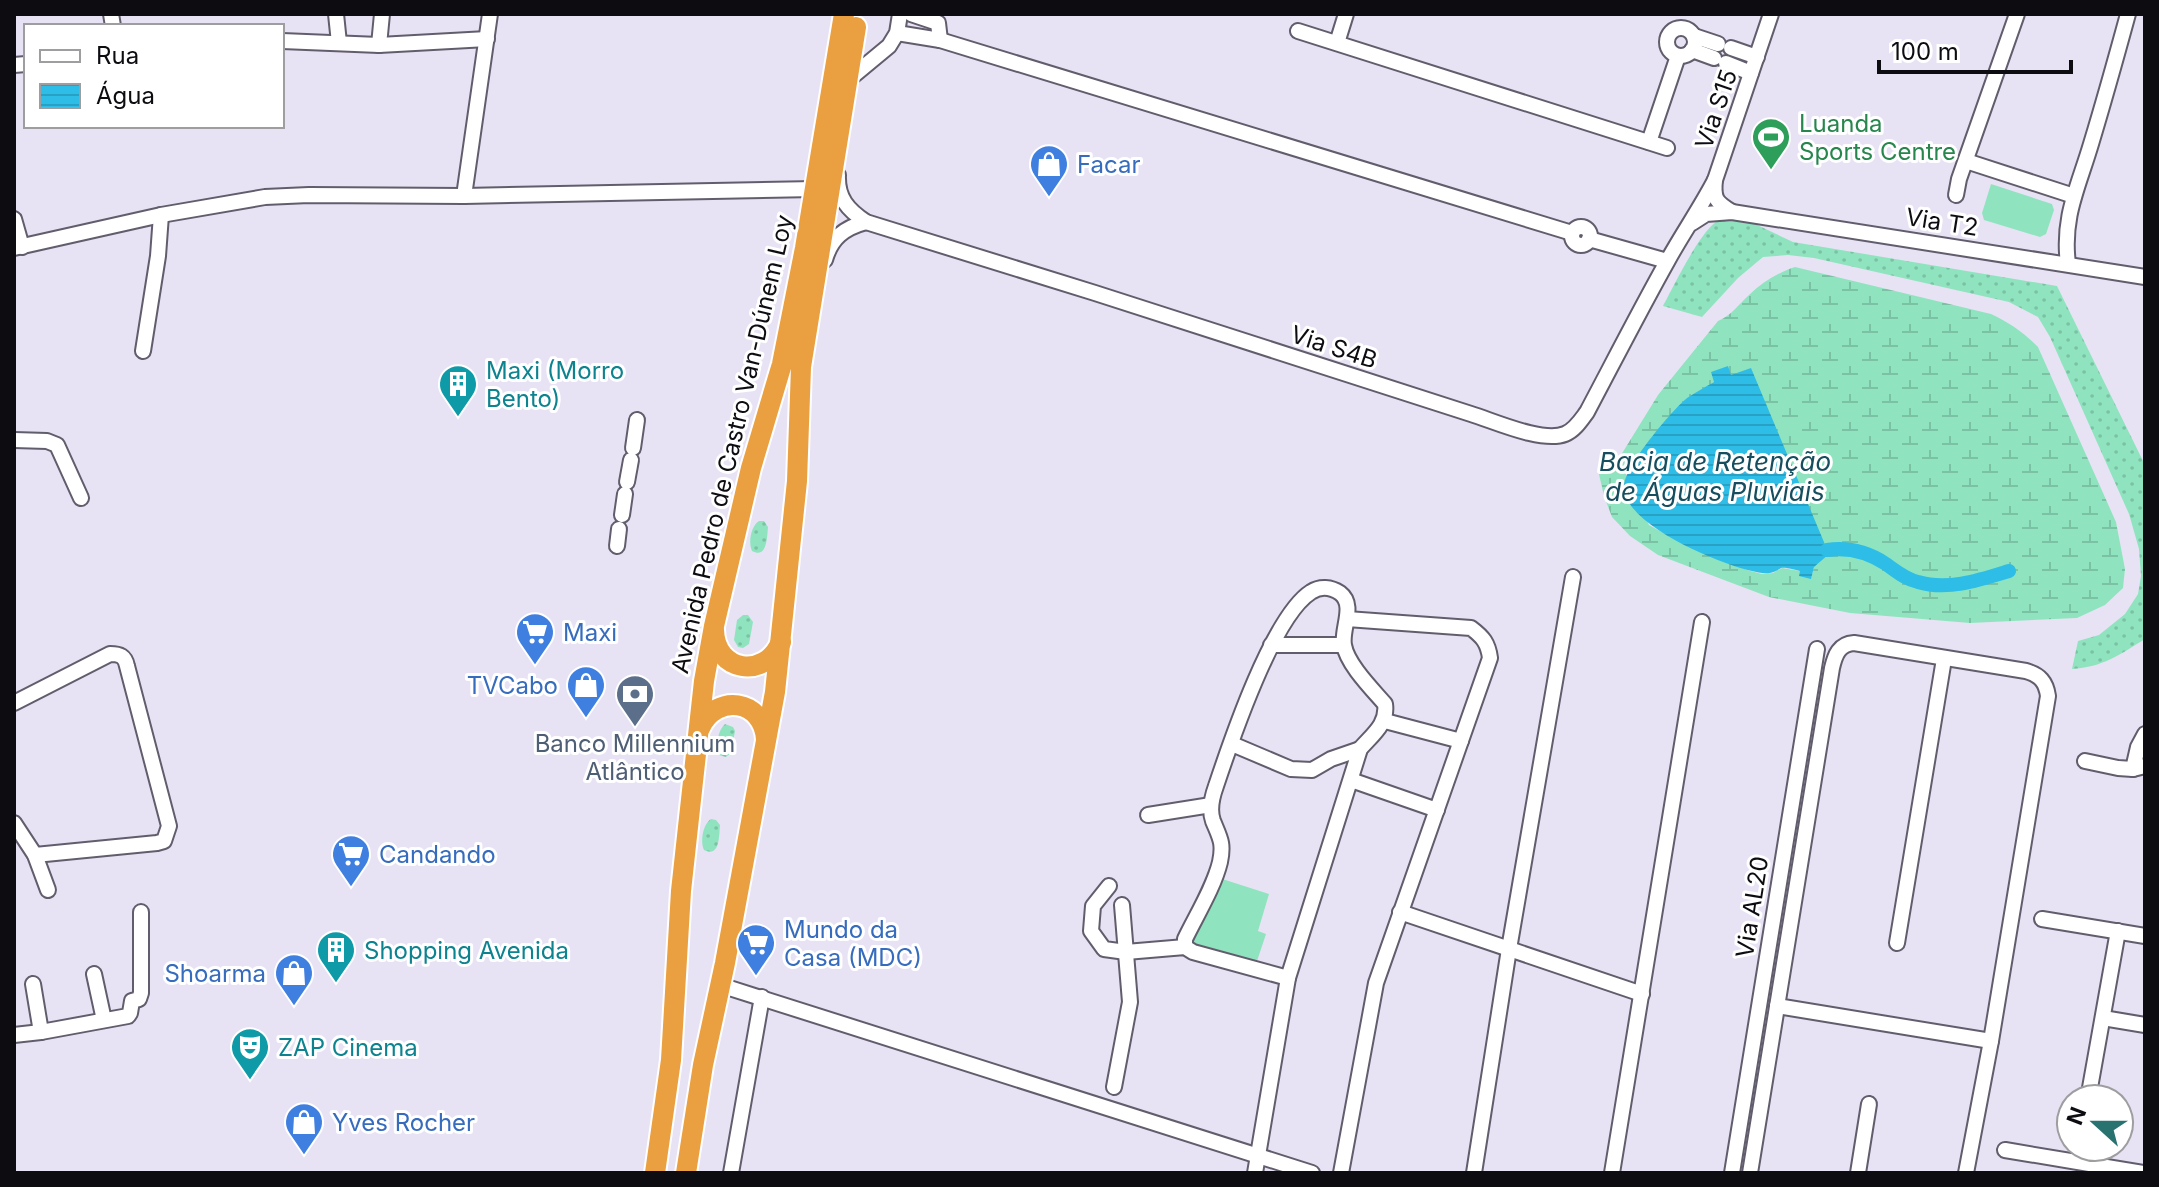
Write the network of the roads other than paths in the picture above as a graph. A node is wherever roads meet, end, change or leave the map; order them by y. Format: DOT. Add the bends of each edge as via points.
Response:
graph roads {
  1 [pos="336,14"];
  2 [pos="382,14"];
  3 [pos="490,14"];
  4 [pos="844,14"];
  5 [pos="858,14"];
  6 [pos="900,14"];
  7 [pos="911,14"];
  8 [pos="1346,14"];
  9 [pos="1771,14"];
  10 [pos="2017,14"];
  11 [pos="2128,14"];
  12 [pos="1686,28"];
  13 [pos="1298,31"];
  14 [pos="897,33"];
  15 [pos="487,39"];
  16 [pos="940,40"];
  17 [pos="284,41"];
  18 [pos="339,43"];
  19 [pos="1337,43"];
  20 [pos="379,45"];
  21 [pos="1722,53"];
  22 [pos="1678,56"];
  23 [pos="1757,57"];
  24 [pos="1751,73"];
  25 [pos="848,80"];
  26 [pos="841,121"];
  27 [pos="1649,142"];
  28 [pos="1667,148"];
  29 [pos="1966,161"];
  30 [pos="1715,180"];
  31 [pos="815,189"];
  32 [pos="1956,195"];
  33 [pos="464,196"];
  34 [pos="2074,196"];
  35 [pos="1732,212"];
  36 [pos="161,215"];
  37 [pos="14,219"];
  38 [pos="866,222"];
  39 [pos="1684,232"];
  40 [pos="18,248"];
  41 [pos="1667,261"];
  42 [pos="2068,264"];
  43 [pos="2145,277"];
  44 [pos="812,300"];
  45 [pos="143,351"];
  46 [pos="637,420"];
  47 [pos="14,440"];
  48 [pos="81,498"];
  49 [pos="617,546"];
  50 [pos="1573,577"];
  51 [pos="1347,619"];
  52 [pos="1702,622"];
  53 [pos="714,626"];
  54 [pos="782,635"];
  55 [pos="1271,645"];
  56 [pos="1343,645"];
  57 [pos="1817,649"];
  58 [pos="1944,659"];
  59 [pos="14,703"];
  60 [pos="1385,721"];
  61 [pos="698,733"];
  62 [pos="2145,734"];
  63 [pos="1461,741"];
  64 [pos="766,743"];
  65 [pos="1232,744"];
  66 [pos="1360,749"];
  67 [pos="2085,761"];
  68 [pos="2139,768"];
  69 [pos="1351,780"];
  70 [pos="1211,805"];
  71 [pos="1437,810"];
  72 [pos="1148,815"];
  73 [pos="14,823"];
  74 [pos="35,855"];
  75 [pos="1109,886"];
  76 [pos="48,890"];
  77 [pos="1122,905"];
  78 [pos="141,912"];
  79 [pos="1400,912"];
  80 [pos="2042,919"];
  81 [pos="2118,931"];
  82 [pos="2145,936"];
  83 [pos="1897,943"];
  84 [pos="1185,947"];
  85 [pos="1509,949"];
  86 [pos="1126,952"];
  87 [pos="94,974"];
  88 [pos="1288,978"];
  89 [pos="33,984"];
  90 [pos="720,985"];
  91 [pos="1642,994"];
  92 [pos="762,997"];
  93 [pos="1777,1006"];
  94 [pos="2103,1018"];
  95 [pos="104,1020"];
  96 [pos="2144,1022"];
  97 [pos="41,1032"];
  98 [pos="14,1035"];
  99 [pos="1991,1041"];
  100 [pos="2091,1083"];
  101 [pos="1114,1087"];
  102 [pos="1869,1104"];
  103 [pos="2005,1150"];
  104 [pos="2055,1153"];
  105 [pos="1258,1155"];
  106 [pos="2106,1163"];
  107 [pos="2134,1172"];
  108 [pos="655,1173"];
  109 [pos="686,1173"];
  110 [pos="731,1173"];
  111 [pos="1255,1173"];
  112 [pos="1312,1173"];
  113 [pos="1341,1173"];
  114 [pos="1474,1173"];
  115 [pos="1612,1173"];
  116 [pos="1732,1173"];
  117 [pos="1750,1173"];
  118 [pos="1858,1173"];
  119 [pos="1966,1173"];
  1 -- 18 [label="street"];
  2 -- 20 [label="street"];
  3 -- 15 [label="street"];
  4 -- 31 [label="highway, Avenida Pedro de Castro Van-Dúnem Loy"];
  5 -- 25 [label="highway, Avenida Pedro de Castro Van-Dúnem Loy"];
  6 -- 14 [label="street"];
  7 -- 16 [label="street" via="938,23"];
  8 -- 19 [label="street"];
  9 -- 23 [label="street, Via S15"];
  10 -- 29 [label="street"];
  11 -- 34 [label="street"];
  12 -- 21 [label="street"];
  12 -- 22 [label="street" via="1684,56"];
  12 -- 22 [label="street" via="1669,34 1671,52"];
  13 -- 19 [label="street"];
  14 -- 16 [label="street"];
  14 -- 25 [label="street"];
  15 -- 20 [label="street"];
  15 -- 33 [label="street"];
  16 -- 41 [label="street" via="1572,233 1583,228 1589,239"];
  17 -- 18 [label="street"];
  18 -- 20 [label="street"];
  19 -- 27 [label="street"];
  21 -- 23 [label="street"];
  21 -- 24 [label="street"];
  22 -- 27 [label="street"];
  23 -- 24 [label="street, Via S15"];
  24 -- 30 [label="street, Via S15"];
  25 -- 26 [label="highway, Avenida Pedro de Castro Van-Dúnem Loy"];
  26 -- 38 [label="street" via="838,187 848,207"];
  26 -- 44 [label="highway, Avenida Pedro de Castro Van-Dúnem Loy"];
  27 -- 28 [label="street"];
  29 -- 32 [label="street"];
  29 -- 34 [label="street"];
  30 -- 35 [label="street, Via S15" via="1717,203"];
  30 -- 39 [label="street, Via S4B"];
  31 -- 33 [label="street"];
  31 -- 53 [label="highway, Avenida Pedro de Castro Van-Dúnem Loy" via="782,364"];
  33 -- 36 [label="street" via="265,197"];
  34 -- 42 [label="street" via="2066,232"];
  35 -- 39 [label="street, Via S4B" via="1706,214"];
  35 -- 42 [label="street, Via T2"];
  36 -- 40 [label="street"];
  36 -- 45 [label="street"];
  37 -- 40 [label="street"];
  38 -- 41 [label="street, Via S4B" via="1553,437 1574,429 1587,412"];
  38 -- 44 [label="street" via="834,239"];
  39 -- 41 [label="street, Via S4B"];
  42 -- 43 [label="street, Via T2"];
  44 -- 54 [label="highway, Avenida Pedro de Castro Van-Dúnem Loy" via="801,367 800,447"];
  46 -- 49 [label="street"];
  47 -- 48 [label="street" via="57,445"];
  50 -- 85 [label="street"];
  51 -- 55 [label="street" via="1341,594 1320,587 1297,604"];
  51 -- 56 [label="street"];
  51 -- 63 [label="street" via="1471,628 1483,636 1490,658"];
  52 -- 91 [label="street"];
  53 -- 54 [label="highway" via="721,654 741,666 769,660"];
  53 -- 61 [label="highway, Avenida Pedro de Castro Van-Dúnem Loy"];
  54 -- 64 [label="highway, Avenida Pedro de Castro Van-Dúnem Loy"];
  55 -- 56 [label="street"];
  55 -- 65 [label="street"];
  56 -- 60 [label="street" via="1385,704"];
  57 -- 116 [label="street, Via AL20"];
  58 -- 83 [label="street"];
  58 -- 93 [label="street" via="1854,643 1836,654"];
  58 -- 99 [label="street" via="2026,671 2047,687"];
  59 -- 74 [label="street" via="110,654 121,655 169,826 164,841 157,843"];
  60 -- 63 [label="street"];
  60 -- 66 [label="street"];
  61 -- 64 [label="highway" via="714,710 735,705 759,717"];
  61 -- 108 [label="highway, Avenida Pedro de Castro Van-Dúnem Loy" via="671,1060"];
  62 -- 68 [label="street" via="2138,747"];
  63 -- 71 [label="street"];
  64 -- 90 [label="highway, Avenida Pedro de Castro Van-Dúnem Loy"];
  65 -- 66 [label="street" via="1291,769 1312,770"];
  65 -- 70 [label="street"];
  66 -- 69 [label="street"];
  67 -- 68 [label="street"];
  69 -- 71 [label="street"];
  69 -- 88 [label="street"];
  70 -- 72 [label="street"];
  70 -- 84 [label="street" via="1222,850"];
  71 -- 79 [label="street"];
  73 -- 74 [label="street"];
  74 -- 76 [label="street"];
  75 -- 86 [label="street" via="1093,906 1091,931 1104,949"];
  77 -- 86 [label="street"];
  78 -- 95 [label="street" via="139,999 132,1001 128,1016"];
  79 -- 85 [label="street"];
  79 -- 113 [label="street" via="1376,983"];
  80 -- 81 [label="street"];
  81 -- 82 [label="street"];
  81 -- 94 [label="street"];
  84 -- 86 [label="street"];
  84 -- 88 [label="street"];
  85 -- 91 [label="street"];
  85 -- 114 [label="street"];
  86 -- 101 [label="street" via="1130,1002"];
  87 -- 95 [label="street"];
  88 -- 105 [label="street"];
  89 -- 97 [label="street"];
  90 -- 92 [label="street"];
  90 -- 109 [label="highway, Avenida Pedro de Castro Van-Dúnem Loy"];
  91 -- 115 [label="street"];
  92 -- 105 [label="street"];
  92 -- 110 [label="street"];
  93 -- 99 [label="street"];
  93 -- 117 [label="street"];
  94 -- 96 [label="street"];
  94 -- 100 [label="street"];
  95 -- 97 [label="street"];
  97 -- 98 [label="street"];
  99 -- 119 [label="street"];
  102 -- 118 [label="street"];
  103 -- 104 [label="street"];
  105 -- 111 [label="street"];
  105 -- 112 [label="street"];
  106 -- 107 [label="street"];
}
